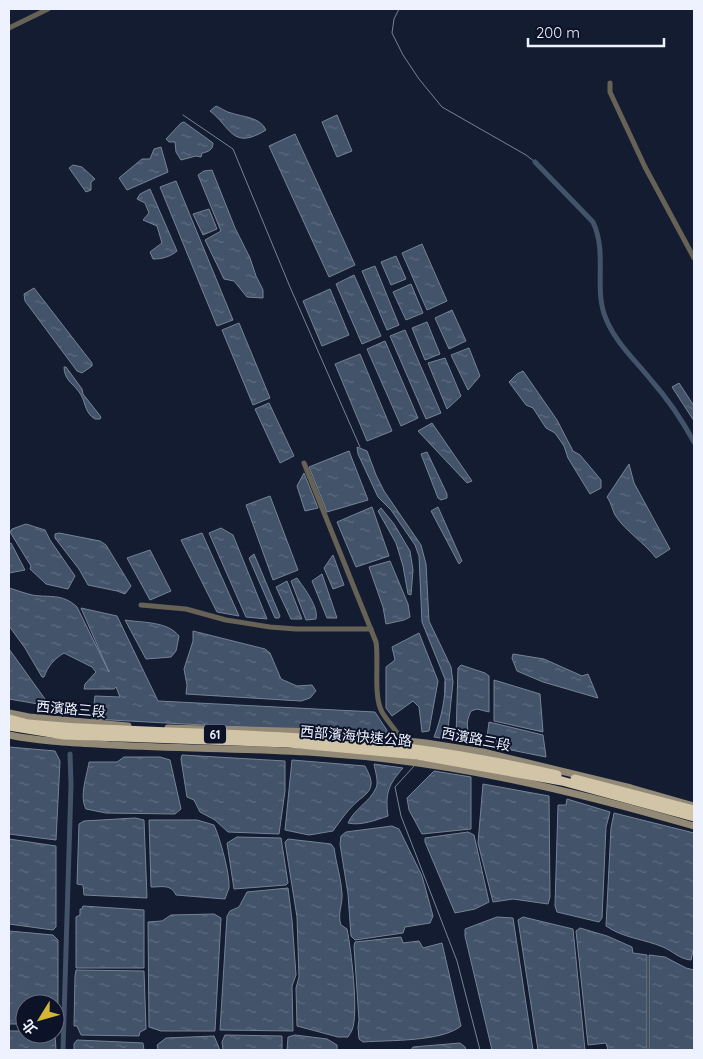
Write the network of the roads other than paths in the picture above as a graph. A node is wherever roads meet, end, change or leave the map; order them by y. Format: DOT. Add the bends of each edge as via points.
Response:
graph roads {
  1 [pos="48,9"];
  2 [pos="9,28"];
  3 [pos="610,83"];
  4 [pos="694,258"];
  5 [pos="304,464"];
  6 [pos="141,605"];
  7 [pos="371,629"];
  8 [pos="9,713"];
  9 [pos="9,720"];
  10 [pos="9,726"];
  11 [pos="9,735"];
  12 [pos="402,740"];
  13 [pos="419,752"];
  14 [pos="436,755"];
  15 [pos="694,806"];
  16 [pos="694,810"];
  17 [pos="694,817"];
  18 [pos="694,826"];
  1 -- 2 [label="street"];
  3 -- 4 [label="street" via="610,92 645,167"];
  5 -- 7 [label="street"];
  6 -- 7 [label="street" via="186,609 270,627"];
  7 -- 12 [label="street" via="378,655 379,705"];
  8 -- 12 [label="street, 西濱路三段" via="29,718 131,726 321,732"];
  9 -- 13 [label="highway, 西部濱海快速公路 / 61" via="64,727 304,738"];
  10 -- 13 [label="highway, 西部濱海快速公路 / 61" via="64,734"];
  11 -- 13 [label="street, 西濱路三段" via="60,742 174,749"];
  12 -- 13 [label="street, 西濱路三段"];
  13 -- 14 [label="highway, 西部濱海快速公路 / 61"];
  13 -- 14 [label="street, 西濱路三段"];
  14 -- 15 [label="street, 西濱路三段" via="483,752"];
  14 -- 16 [label="highway, 西部濱海快速公路 / 61" via="531,769"];
  14 -- 17 [label="highway, 西部濱海快速公路 / 61" via="562,781"];
  14 -- 18 [label="street, 西濱路三段"];
}
